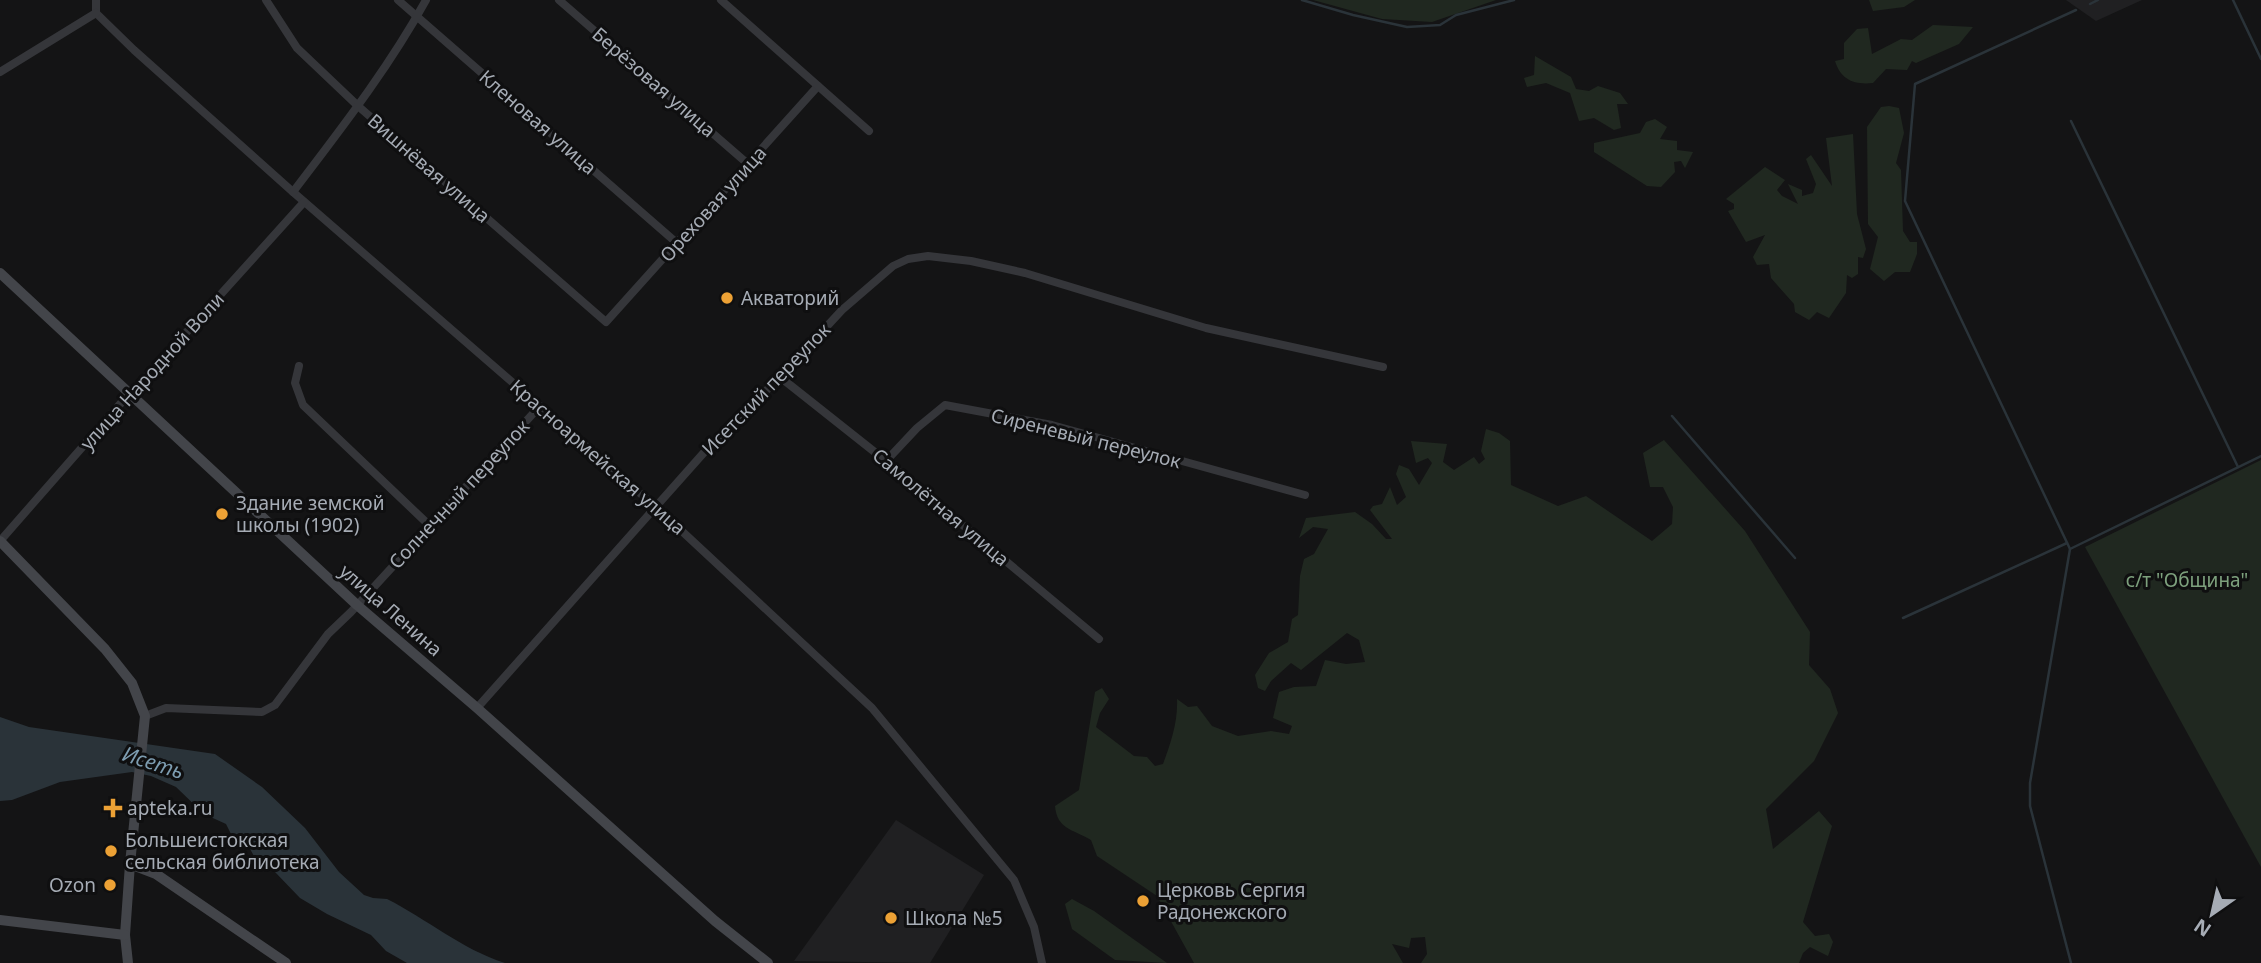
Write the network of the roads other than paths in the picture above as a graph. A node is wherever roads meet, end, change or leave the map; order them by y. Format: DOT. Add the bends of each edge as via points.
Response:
graph roads {
  1 [pos="96,0"];
  2 [pos="266,0"];
  3 [pos="398,0"];
  4 [pos="426,0"];
  5 [pos="559,0"];
  6 [pos="721,0"];
  7 [pos="96,13"];
  8 [pos="417,16"];
  9 [pos="0,72"];
  10 [pos="818,86"];
  11 [pos="358,106"];
  12 [pos="869,131"];
  13 [pos="748,164"];
  14 [pos="293,192"];
  15 [pos="304,202"];
  16 [pos="678,244"];
  17 [pos="0,274"];
  18 [pos="606,322"];
  19 [pos="299,366"];
  20 [pos="1382,367"];
  21 [pos="780,377"];
  22 [pos="128,395"];
  23 [pos="540,405"];
  24 [pos="886,461"];
  25 [pos="1306,495"];
  26 [pos="656,507"];
  27 [pos="429,525"];
  28 [pos="0,541"];
  29 [pos="357,605"];
  30 [pos="1099,639"];
  31 [pos="477,708"];
  32 [pos="145,721"];
  33 [pos="130,864"];
  34 [pos="0,920"];
  35 [pos="125,935"];
  36 [pos="271,959"];
  37 [pos="128,963"];
  38 [pos="286,963"];
  39 [pos="768,963"];
  40 [pos="1042,963"];
  1 -- 7 [label="street"];
  2 -- 11 [label="street, Вишнёвая улица" via="297,48"];
  3 -- 8 [label="street, Кленовая улица"];
  4 -- 8 [label="street"];
  5 -- 13 [label="street, Берёзовая улица"];
  6 -- 10 [label="street"];
  7 -- 9 [label="street"];
  7 -- 14 [label="street, Красноармейская улица"];
  8 -- 11 [label="street"];
  8 -- 16 [label="street, Кленовая улица"];
  10 -- 12 [label="street"];
  10 -- 13 [label="street, Ореховая улица"];
  11 -- 14 [label="street"];
  11 -- 18 [label="street, Вишнёвая улица"];
  13 -- 16 [label="street, Ореховая улица"];
  14 -- 15 [label="street, Красноармейская улица"];
  15 -- 22 [label="street, улица Народной Воли"];
  15 -- 23 [label="street, Красноармейская улица"];
  16 -- 18 [label="street, Ореховая улица"];
  17 -- 22 [label="street, улица Ленина"];
  19 -- 27 [label="street" via="295,383 303,405"];
  20 -- 21 [label="street, Исетский переулок" via="1206,328 1025,273 928,257 893,266 842,310"];
  21 -- 24 [label="street, Самолётная улица"];
  21 -- 26 [label="street, Исетский переулок"];
  22 -- 28 [label="street, улица Народной Воли"];
  22 -- 29 [label="street, улица Ленина"];
  23 -- 26 [label="street, Красноармейская улица"];
  23 -- 27 [label="street, Солнечный переулок"];
  24 -- 25 [label="street, Сиреневый переулок" via="945,405 1052,425"];
  24 -- 30 [label="street, Самолётная улица"];
  26 -- 31 [label="street, Исетский переулок"];
  26 -- 40 [label="street, Красноармейская улица" via="872,708 1014,880 1034,927"];
  27 -- 29 [label="street, Солнечный переулок"];
  28 -- 32 [label="street" via="105,649 132,683"];
  29 -- 31 [label="street, улица Ленина"];
  29 -- 32 [label="street, Солнечный переулок" via="328,634 275,705 262,712 166,708"];
  31 -- 39 [label="street, улица Ленина"];
  32 -- 33 [label="street"];
  33 -- 35 [label="street"];
  33 -- 36 [label="street" via="156,874"];
  34 -- 35 [label="street"];
  35 -- 37 [label="street"];
  36 -- 38 [label="street"];
}
